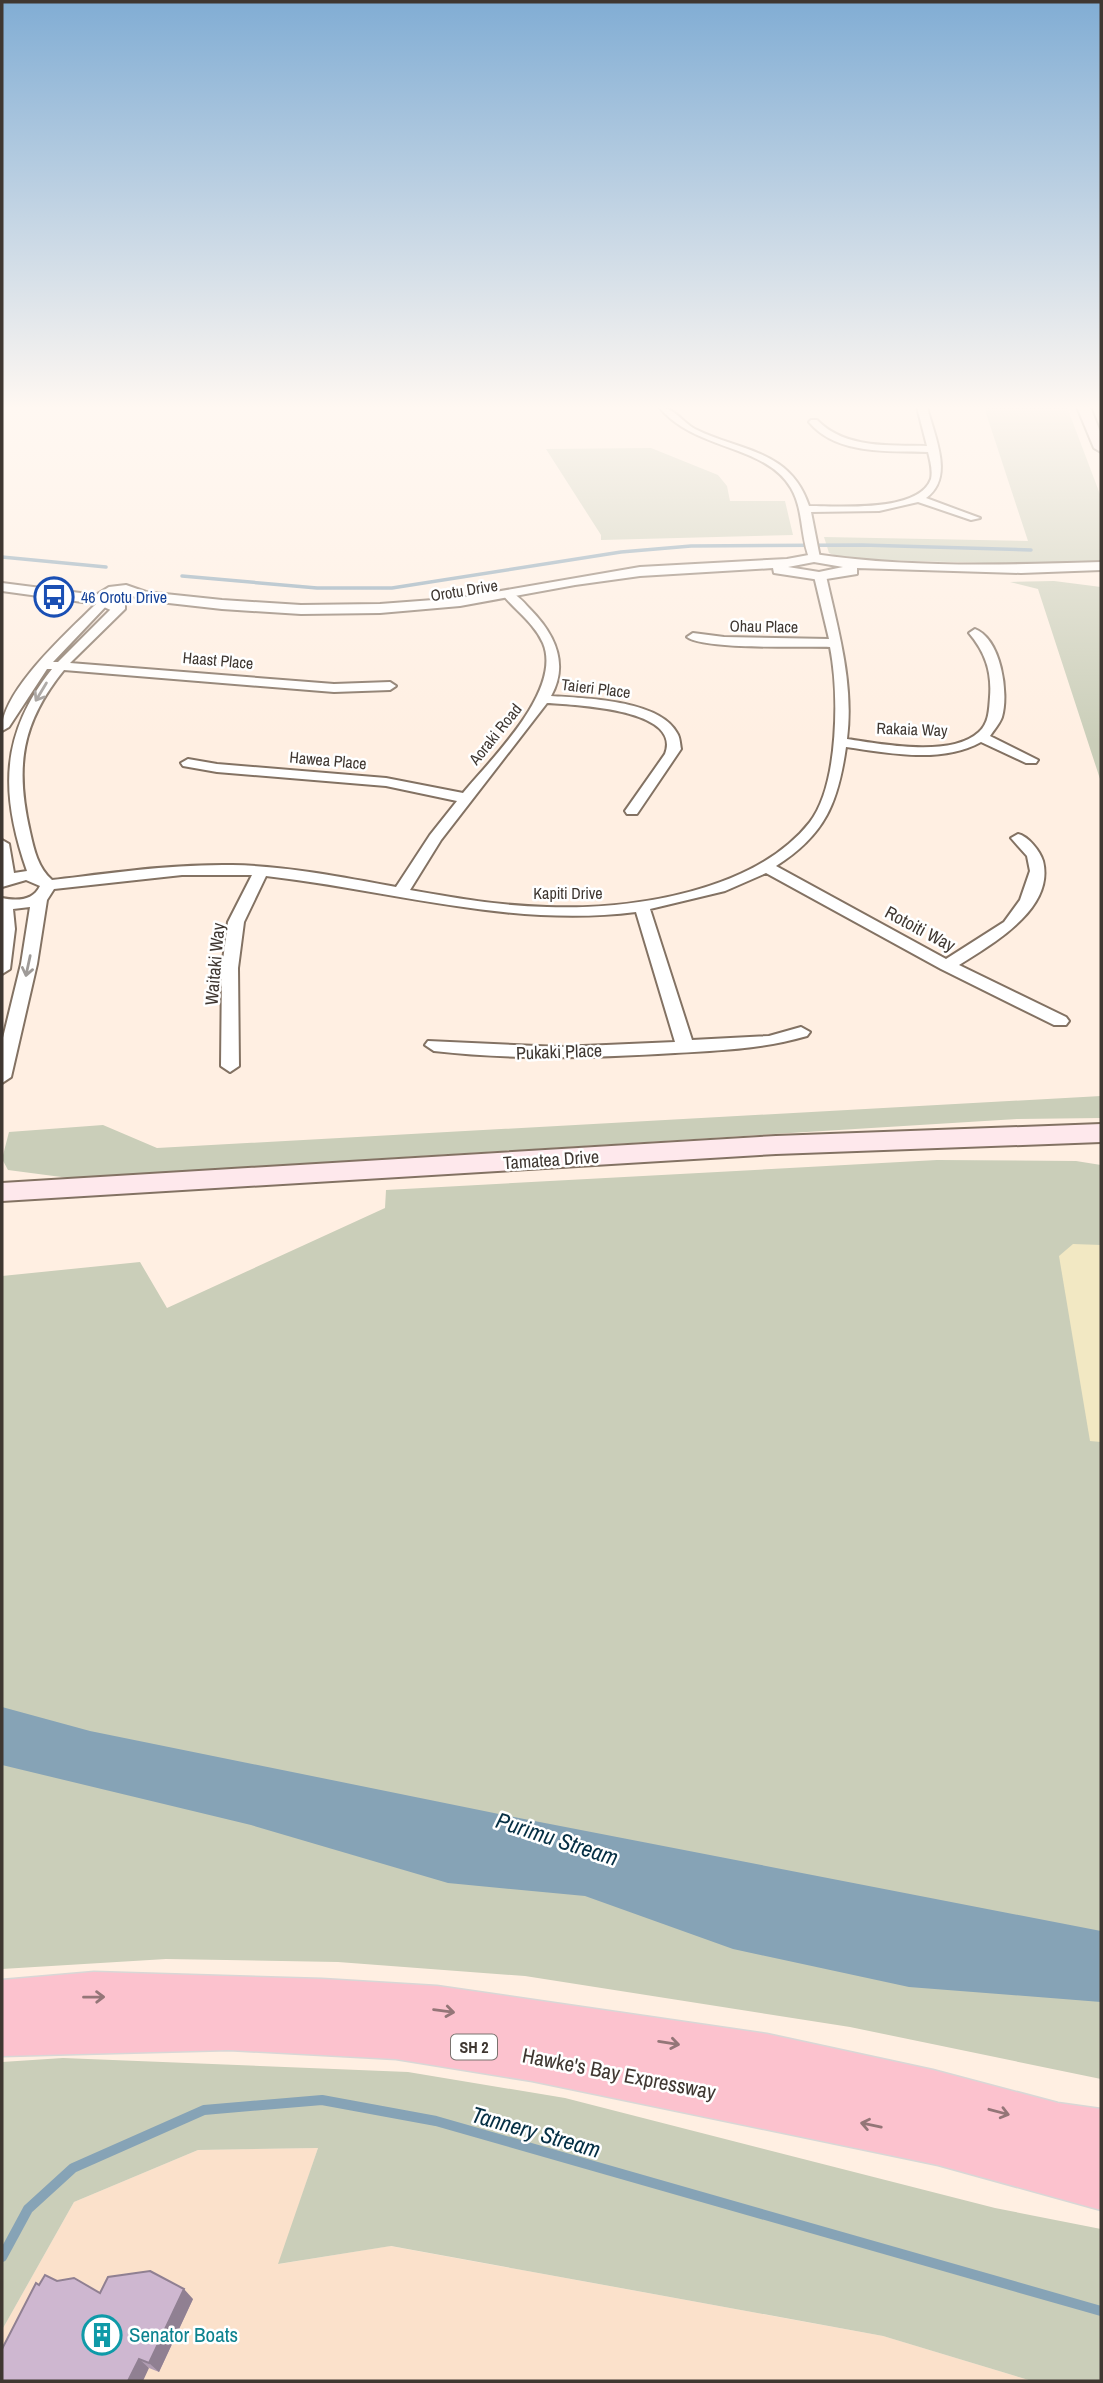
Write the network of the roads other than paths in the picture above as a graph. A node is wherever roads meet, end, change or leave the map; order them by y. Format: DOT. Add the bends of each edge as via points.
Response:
graph roads {
  1 [pos="805,518"];
  2 [pos="812,548"];
  3 [pos="798,566"];
  4 [pos="834,566"];
  5 [pos="1101,566"];
  6 [pos="820,576"];
  7 [pos="2,579"];
  8 [pos="1092,582"];
  9 [pos="2,587"];
  10 [pos="511,597"];
  11 [pos="104,598"];
  12 [pos="132,602"];
  13 [pos="975,633"];
  14 [pos="693,637"];
  15 [pos="836,643"];
  16 [pos="43,665"];
  17 [pos="60,666"];
  18 [pos="390,686"];
  19 [pos="544,699"];
  20 [pos="25,721"];
  21 [pos="2,723"];
  22 [pos="984,738"];
  23 [pos="839,742"];
  24 [pos="1031,760"];
  25 [pos="188,763"];
  26 [pos="465,798"];
  27 [pos="632,811"];
  28 [pos="1018,838"];
  29 [pos="2,844"];
  30 [pos="764,866"];
  31 [pos="261,871"];
  32 [pos="5,881"];
  33 [pos="41,887"];
  34 [pos="401,892"];
  35 [pos="4,904"];
  36 [pos="642,907"];
  37 [pos="947,966"];
  38 [pos="2,969"];
  39 [pos="1060,1021"];
  40 [pos="801,1032"];
  41 [pos="434,1045"];
  42 [pos="685,1045"];
  43 [pos="5,1049"];
  44 [pos="230,1066"];
  45 [pos="2,1077"];
  46 [pos="1101,1133"];
  47 [pos="2,1192"];
  48 [pos="2,2004"];
  49 [pos="2,2032"];
  50 [pos="1101,2135"];
  51 [pos="1101,2184"];
  1 -- 2 [label="street"];
  2 -- 3 [label="street"];
  2 -- 4 [label="street"];
  3 -- 6 [label="street"];
  3 -- 10 [label="street, Orotu Drive"];
  4 -- 5 [label="street"];
  4 -- 6 [label="street"];
  4 -- 8 [label="street"];
  6 -- 15 [label="street, Kapiti Drive"];
  7 -- 11 [label="street"];
  9 -- 11 [label="street"];
  10 -- 12 [label="street, Orotu Drive" via="415,615 344,619 238,615"];
  10 -- 19 [label="street, Aoraki Road" via="552,646 554,678"];
  11 -- 12 [label="street"];
  11 -- 12 [label="street" via="130,589"];
  11 -- 16 [label="street"];
  12 -- 17 [label="street"];
  13 -- 22 [label="street" via="988,643 998,696 995,725"];
  14 -- 15 [label="street, Ohau Place"];
  15 -- 23 [label="street, Kapiti Drive" via="843,708"];
  16 -- 17 [label="street, Haast Place"];
  16 -- 21 [label="street"];
  17 -- 18 [label="street, Haast Place" via="334,688"];
  17 -- 20 [label="street, one-way"];
  19 -- 26 [label="street, Aoraki Road"];
  19 -- 27 [label="street, Taieri Place" via="638,711 666,727 674,751"];
  20 -- 21 [label="street"];
  20 -- 33 [label="street" via="16,751 15,783 30,858"];
  22 -- 23 [label="street, Rakaia Way" via="963,747 929,751"];
  22 -- 24 [label="street"];
  23 -- 30 [label="street, Kapiti Drive" via="832,786 817,823"];
  25 -- 26 [label="street, Hawea Place" via="386,782"];
  26 -- 34 [label="street, Aoraki Road"];
  28 -- 37 [label="street" via="1034,855 1038,871 1028,901 1010,925"];
  29 -- 32 [label="street"];
  30 -- 36 [label="street, Kapiti Drive" via="714,889"];
  30 -- 37 [label="street, Rotoiti Way"];
  31 -- 33 [label="street, Kapiti Drive" via="165,870"];
  31 -- 34 [label="street, Kapiti Drive"];
  31 -- 44 [label="street, Waitaki Way" via="236,922 230,968"];
  32 -- 33 [label="street" via="22,876"];
  33 -- 35 [label="street" via="22,904"];
  33 -- 43 [label="street, one-way" via="29,964"];
  34 -- 36 [label="street, Kapiti Drive" via="514,910"];
  35 -- 38 [label="street" via="7,929"];
  36 -- 42 [label="street"];
  37 -- 39 [label="street, Rotoiti Way"];
  40 -- 42 [label="street, Pukaki Place" via="770,1041"];
  41 -- 42 [label="street, Pukaki Place" via="510,1054"];
  43 -- 45 [label="street"];
  46 -- 47 [label="main road, Tamatea Drive" via="776,1145"];
  48 -- 50 [label="highway, Hawke's Bay Expressway / SH 2, one-way" via="94,1996 437,2010 766,2059 933,2095 1058,2129"];
  51 -- 49 [label="highway, Hawke's Bay Expressway / SH 2, one-way" via="898,2131 532,2056 397,2034 229,2026"];
}
